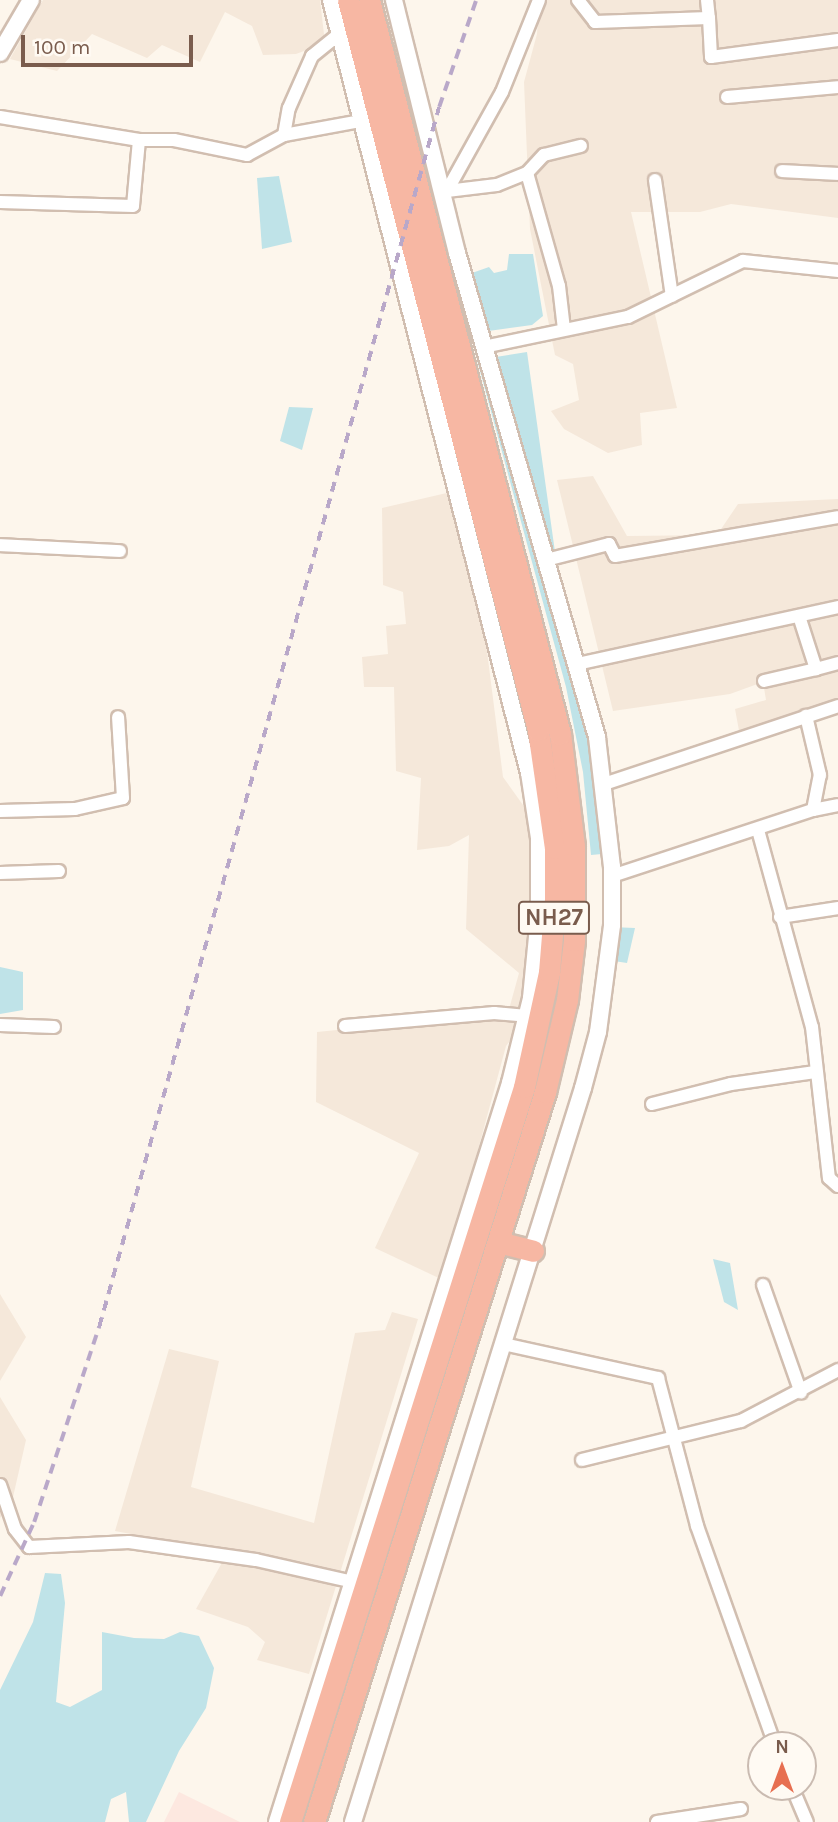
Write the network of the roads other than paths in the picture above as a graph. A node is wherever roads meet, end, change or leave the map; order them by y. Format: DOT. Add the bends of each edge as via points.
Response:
graph roads {
  1 [pos="31,0"];
  2 [pos="331,0"];
  3 [pos="348,0"];
  4 [pos="369,0"];
  5 [pos="394,0"];
  6 [pos="539,0"];
  7 [pos="578,0"];
  8 [pos="707,0"];
  9 [pos="709,18"];
  10 [pos="339,34"];
  11 [pos="838,40"];
  12 [pos="0,52"];
  13 [pos="838,87"];
  14 [pos="727,97"];
  15 [pos="0,117"];
  16 [pos="360,121"];
  17 [pos="284,135"];
  18 [pos="139,140"];
  19 [pos="581,146"];
  20 [pos="782,171"];
  21 [pos="527,173"];
  22 [pos="838,174"];
  23 [pos="655,180"];
  24 [pos="445,195"];
  25 [pos="0,202"];
  26 [pos="838,271"];
  27 [pos="672,296"];
  28 [pos="564,329"];
  29 [pos="484,347"];
  30 [pos="838,517"];
  31 [pos="0,545"];
  32 [pos="120,551"];
  33 [pos="546,560"];
  34 [pos="838,607"];
  35 [pos="799,616"];
  36 [pos="838,663"];
  37 [pos="577,664"];
  38 [pos="816,669"];
  39 [pos="764,681"];
  40 [pos="838,706"];
  41 [pos="806,716"];
  42 [pos="118,717"];
  43 [pos="604,784"];
  44 [pos="838,805"];
  45 [pos="813,810"];
  46 [pos="0,811"];
  47 [pos="758,830"];
  48 [pos="59,871"];
  49 [pos="0,873"];
  50 [pos="612,876"];
  51 [pos="838,908"];
  52 [pos="780,917"];
  53 [pos="527,1016"];
  54 [pos="0,1025"];
  55 [pos="345,1026"];
  56 [pos="54,1027"];
  57 [pos="815,1072"];
  58 [pos="652,1104"];
  59 [pos="838,1186"];
  60 [pos="498,1241"];
  61 [pos="533,1251"];
  62 [pos="763,1285"];
  63 [pos="503,1345"];
  64 [pos="838,1370"];
  65 [pos="801,1393"];
  66 [pos="677,1440"];
  67 [pos="582,1460"];
  68 [pos="0,1485"];
  69 [pos="354,1582"];
  70 [pos="770,1731"];
  71 [pos="798,1801"];
  72 [pos="741,1809"];
  73 [pos="277,1822"];
  74 [pos="290,1822"];
  75 [pos="314,1822"];
  76 [pos="353,1822"];
  77 [pos="657,1822"];
  78 [pos="807,1822"];
  1 -- 12 [label="street"];
  2 -- 10 [label="street"];
  3 -- 74 [label="highway, NH27" via="538,730 555,848 555,899 549,972 524,1087"];
  4 -- 60 [label="highway, NH27" via="456,349 546,671 571,808 575,906 567,1000 545,1092"];
  5 -- 24 [label="street"];
  6 -- 24 [label="street" via="502,92"];
  7 -- 9 [label="street" via="595,22"];
  8 -- 9 [label="street"];
  9 -- 11 [label="street" via="711,57"];
  10 -- 16 [label="street"];
  10 -- 17 [label="street" via="312,56 289,108"];
  13 -- 14 [label="street"];
  15 -- 18 [label="street"];
  16 -- 17 [label="street"];
  16 -- 53 [label="street" via="529,773 539,838 539,916"];
  17 -- 18 [label="street" via="247,155 174,140"];
  18 -- 25 [label="street" via="133,206"];
  19 -- 21 [label="street" via="544,155"];
  20 -- 22 [label="street"];
  21 -- 24 [label="street"];
  21 -- 28 [label="street" via="559,286"];
  23 -- 27 [label="street"];
  24 -- 29 [label="street"];
  26 -- 27 [label="street" via="743,261"];
  27 -- 28 [label="street" via="628,317"];
  28 -- 29 [label="street"];
  29 -- 33 [label="street"];
  30 -- 33 [label="street" via="615,556 609,544"];
  31 -- 32 [label="street"];
  33 -- 37 [label="street"];
  34 -- 35 [label="street"];
  35 -- 37 [label="street"];
  35 -- 38 [label="street"];
  36 -- 38 [label="street"];
  37 -- 43 [label="street"];
  38 -- 39 [label="street"];
  40 -- 41 [label="street"];
  41 -- 43 [label="street"];
  41 -- 45 [label="street" via="820,775"];
  42 -- 46 [label="street" via="123,798 75,809"];
  43 -- 50 [label="street"];
  44 -- 45 [label="street"];
  45 -- 47 [label="street"];
  47 -- 50 [label="street"];
  47 -- 52 [label="street"];
  48 -- 49 [label="street"];
  50 -- 61 [label="street" via="598,1032"];
  51 -- 52 [label="street"];
  52 -- 57 [label="street" via="812,1027"];
  53 -- 55 [label="street" via="494,1013"];
  53 -- 69 [label="street"];
  54 -- 56 [label="street"];
  57 -- 58 [label="street" via="731,1084"];
  57 -- 59 [label="street" via="829,1178"];
  60 -- 61 [label="highway"];
  60 -- 75 [label="highway, NH27"];
  61 -- 63 [label="street"];
  62 -- 65 [label="street"];
  63 -- 66 [label="street" via="658,1378"];
  63 -- 76 [label="street"];
  64 -- 65 [label="street"];
  65 -- 66 [label="street" via="741,1421"];
  66 -- 67 [label="street"];
  66 -- 70 [label="street" via="697,1526"];
  68 -- 69 [label="street" via="15,1529 29,1547 130,1542 256,1560"];
  69 -- 73 [label="street"];
  71 -- 78 [label="street"];
  72 -- 77 [label="street"];
}
